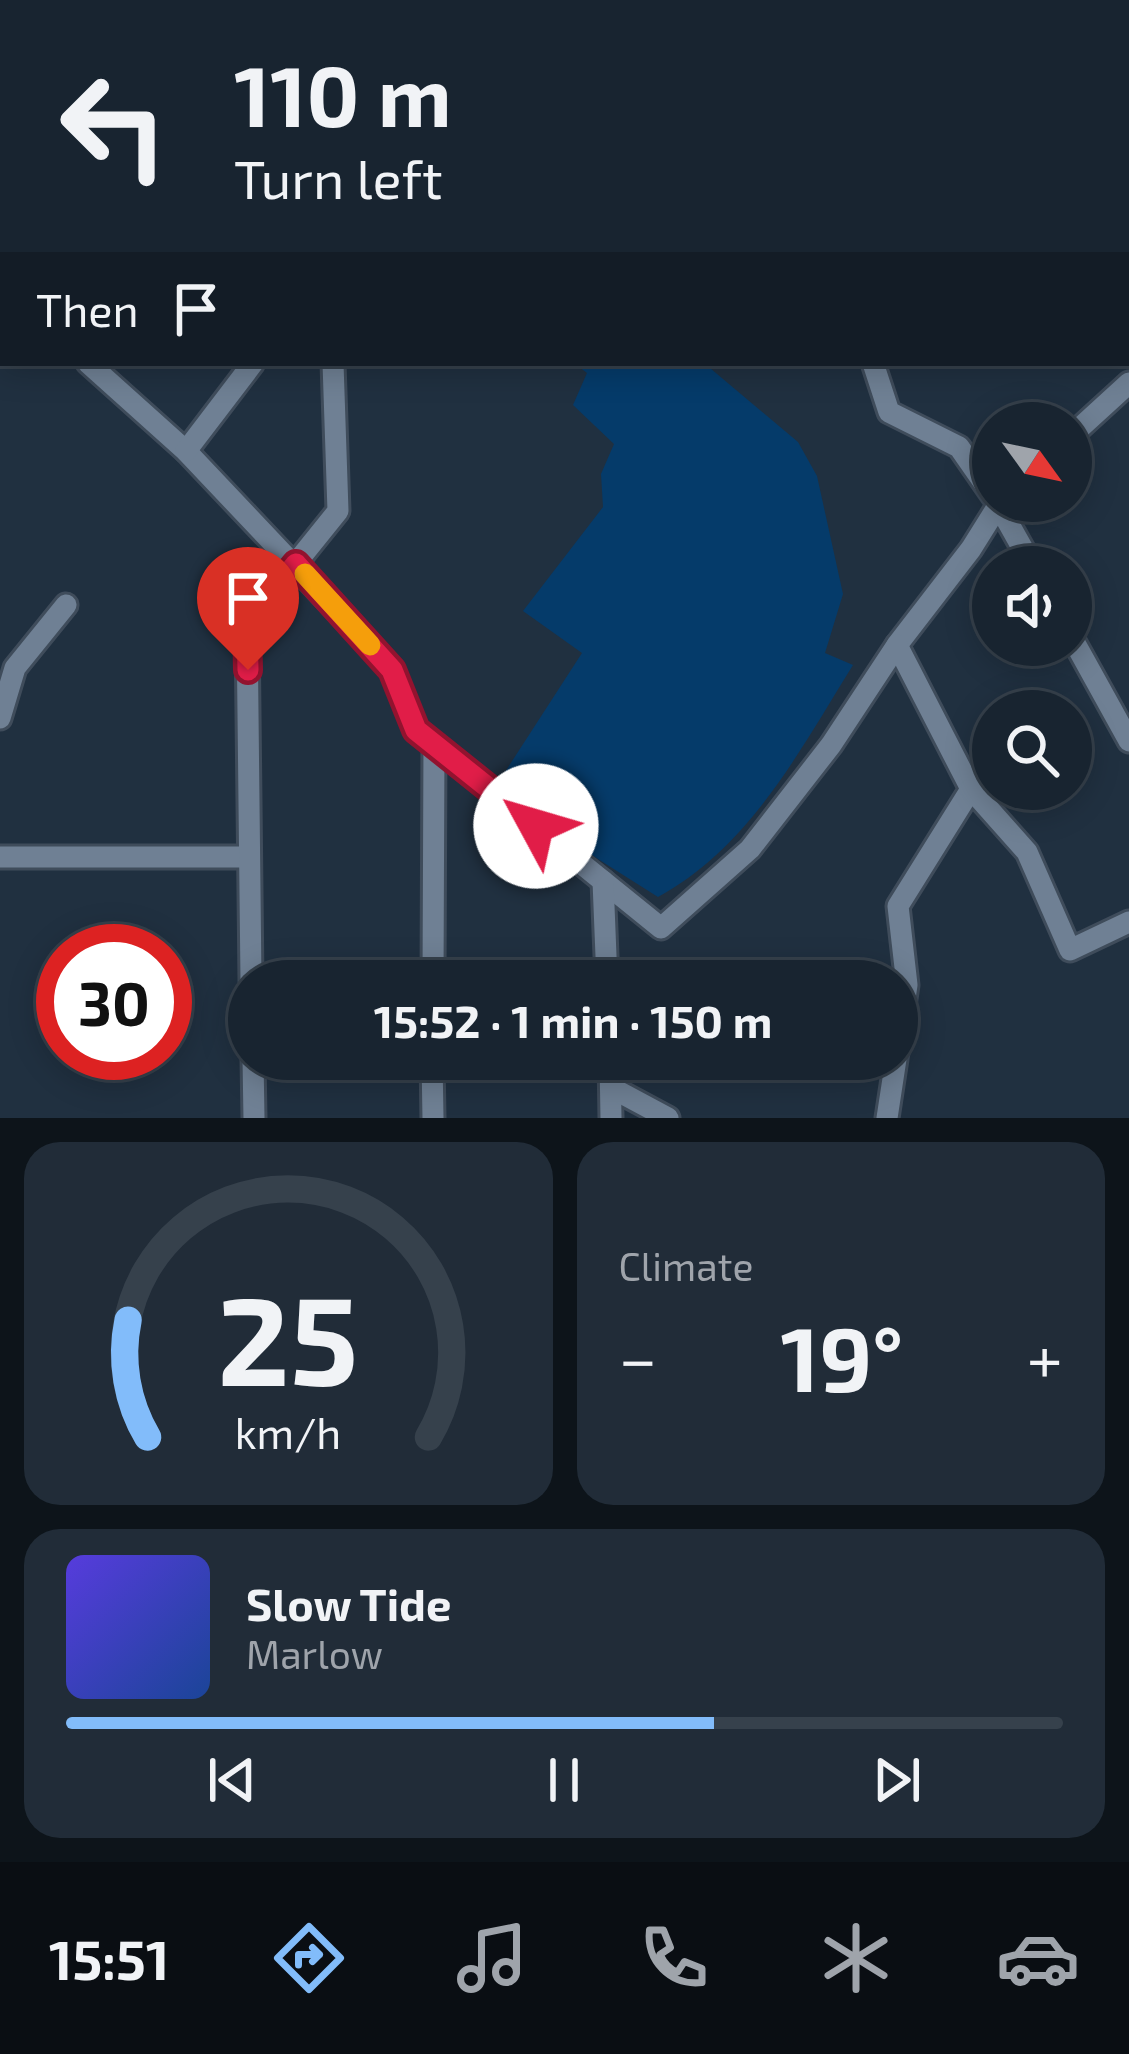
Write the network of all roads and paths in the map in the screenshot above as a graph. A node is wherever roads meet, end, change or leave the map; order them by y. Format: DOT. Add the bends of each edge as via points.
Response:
graph roads {
  1 [pos="91,366"];
  2 [pos="250,366"];
  3 [pos="333,366"];
  4 [pos="874,366"];
  5 [pos="1129,382"];
  6 [pos="1092,416"];
  7 [pos="186,451"];
  8 [pos="972,465"];
  9 [pos="985,522"];
  10 [pos="296,564"];
  11 [pos="66,605"];
  12 [pos="897,645"];
  13 [pos="8,663"];
  14 [pos="1088,666"];
  15 [pos="0,718"];
  16 [pos="1129,741"];
  17 [pos="434,744"];
  18 [pos="971,789"];
  19 [pos="0,856"];
  20 [pos="249,857"];
  21 [pos="603,881"];
  22 [pos="1129,922"];
  23 [pos="251,960"];
  24 [pos="433,960"];
  25 [pos="606,960"];
  26 [pos="905,960"];
  27 [pos="253,1080"];
  28 [pos="432,1080"];
  29 [pos="611,1080"];
  30 [pos="893,1080"];
  31 [pos="612,1088"];
  32 [pos="254,1118"];
  33 [pos="433,1118"];
  34 [pos="611,1118"];
  35 [pos="668,1118"];
  36 [pos="887,1118"];
  1 -- 7 [label="street"];
  2 -- 7 [label="street"];
  3 -- 10 [label="street" via="338,512"];
  4 -- 8 [label="street" via="889,412 959,447"];
  5 -- 6 [label="street"];
  7 -- 10 [label="street"];
  9 -- 12 [label="street"];
  10 -- 17 [label="street" via="392,670 416,730"];
  10 -- 20 [label="street" via="247,624"];
  11 -- 13 [label="street"];
  12 -- 18 [label="street"];
  12 -- 21 [label="street" via="750,849 661,928"];
  13 -- 15 [label="street"];
  14 -- 16 [label="street"];
  17 -- 21 [label="street"];
  17 -- 24 [label="street"];
  18 -- 22 [label="street" via="1027,852 1070,950"];
  18 -- 26 [label="street" via="898,906"];
  19 -- 20 [label="street"];
  20 -- 23 [label="street"];
  21 -- 25 [label="street"];
  27 -- 32 [label="street"];
  28 -- 33 [label="street"];
  29 -- 31 [label="street"];
  30 -- 36 [label="street"];
  31 -- 34 [label="street"];
  31 -- 35 [label="street"];
}
